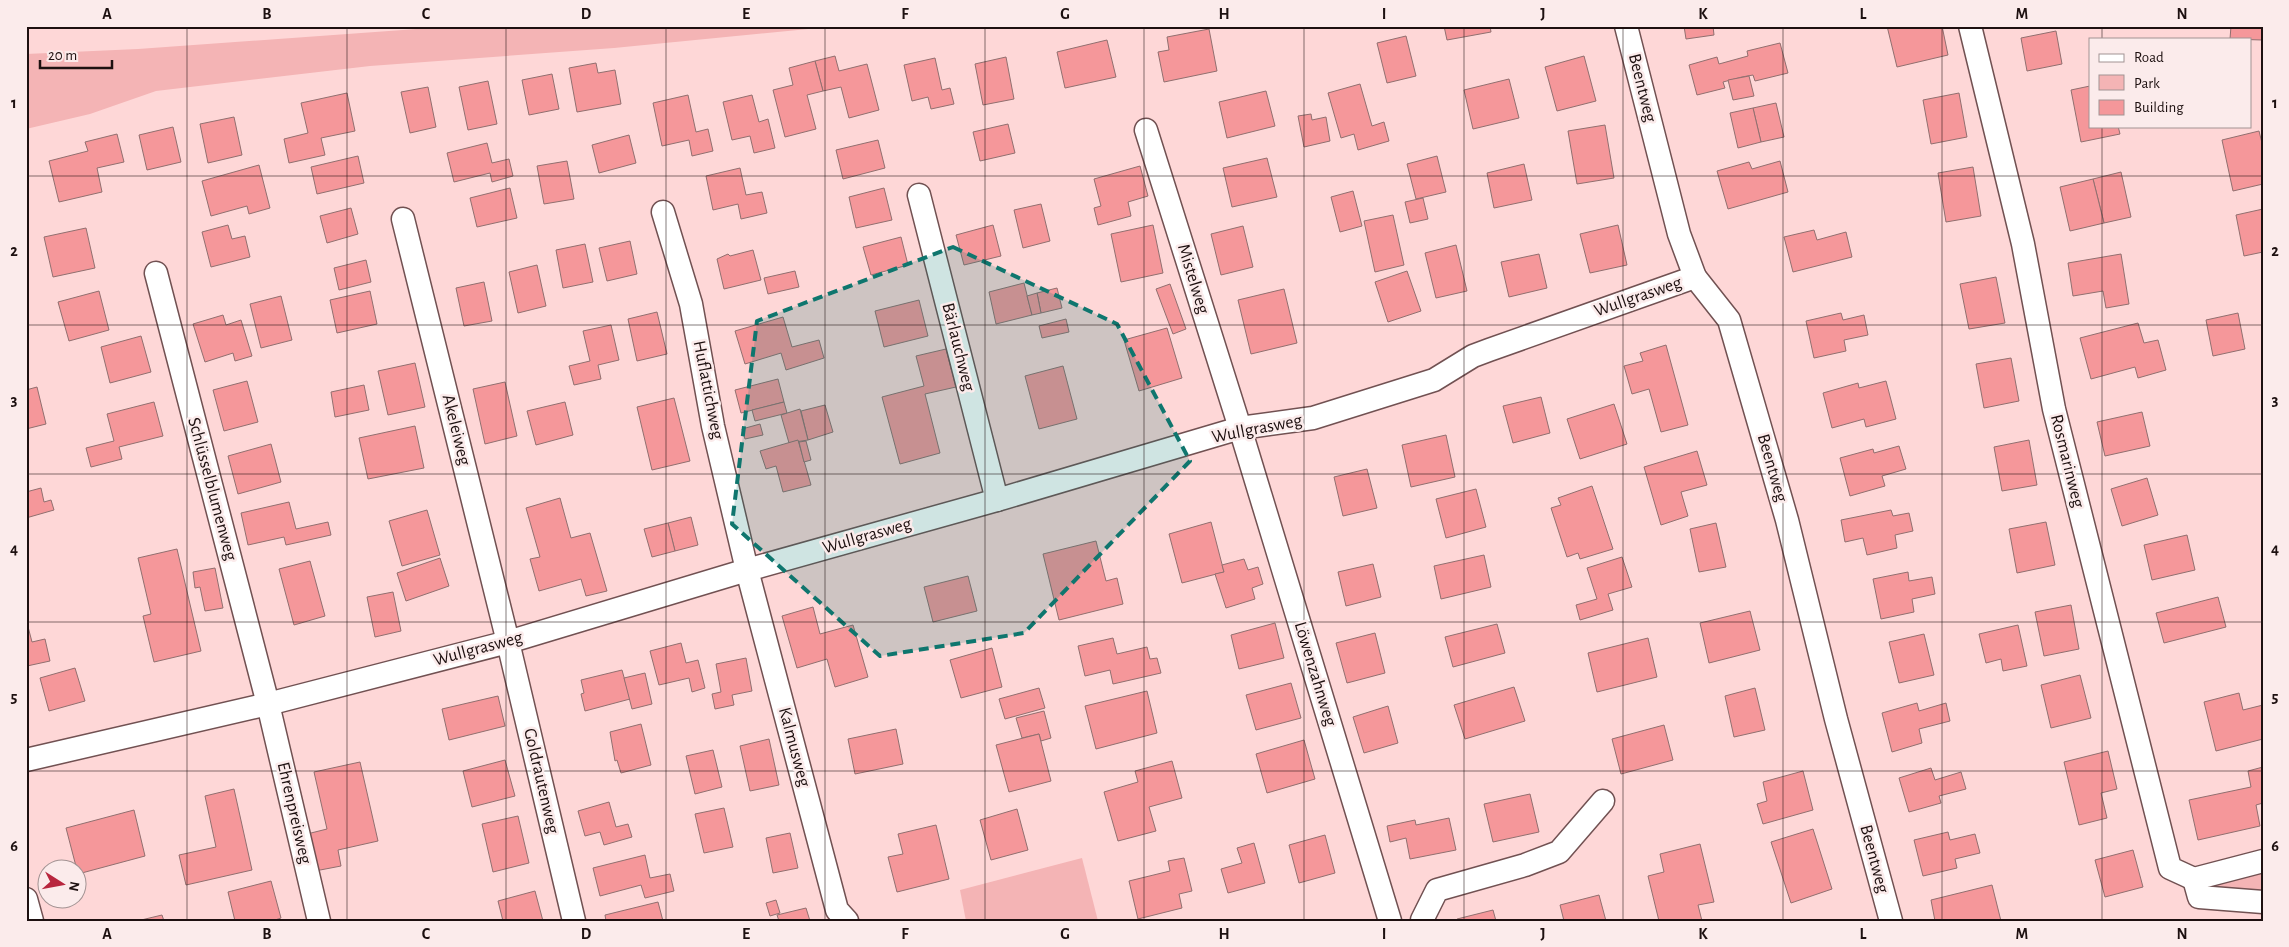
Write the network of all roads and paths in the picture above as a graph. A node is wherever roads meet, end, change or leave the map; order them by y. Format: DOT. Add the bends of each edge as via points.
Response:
graph roads {
  1 [pos="1626,26"];
  2 [pos="1970,26"];
  3 [pos="1146,130"];
  4 [pos="919,195"];
  5 [pos="663,212"];
  6 [pos="403,220"];
  7 [pos="156,273"];
  8 [pos="1695,277"];
  9 [pos="1240,428"];
  10 [pos="997,500"];
  11 [pos="748,570"];
  12 [pos="508,642"];
  13 [pos="268,704"];
  14 [pos="26,760"];
  15 [pos="1603,801"];
  16 [pos="2263,861"];
  17 [pos="2194,879"];
  18 [pos="26,900"];
  19 [pos="2263,902"];
  20 [pos="1423,920"];
  21 [pos="32,921"];
  22 [pos="319,921"];
  23 [pos="574,921"];
  24 [pos="848,921"];
  25 [pos="1391,921"];
  26 [pos="1891,921"];
  1 -- 8 [label="street, Beentweg" via="1679,234"];
  2 -- 17 [label="street, Rosmarinweg" via="2023,244 2054,409 2170,868"];
  3 -- 9 [label="street, Mistelweg"];
  4 -- 10 [label="street, Bärlauchweg"];
  5 -- 11 [label="street, Huflattichweg" via="691,304 714,426"];
  6 -- 12 [label="street, Akeleiweg"];
  7 -- 13 [label="street, Schlüsselblumenweg"];
  8 -- 9 [label="street, Wullgrasweg" via="1473,356 1434,380 1411,388 1313,418"];
  8 -- 26 [label="street, Beentweg" via="1729,320 1787,520 1836,719"];
  9 -- 10 [label="street, Wullgrasweg"];
  9 -- 25 [label="street, Löwenzahnweg"];
  10 -- 11 [label="street, Wullgrasweg"];
  11 -- 12 [label="street, Wullgrasweg"];
  11 -- 24 [label="street, Kalmusweg" via="837,910"];
  12 -- 13 [label="street, Wullgrasweg"];
  12 -- 23 [label="street, Goldrautenweg"];
  13 -- 14 [label="street, Wullgrasweg"];
  13 -- 22 [label="street, Ehrenpreisweg"];
  15 -- 20 [label="street, Löwenzahnweg" via="1559,852 1438,890"];
  16 -- 17 [label="street"];
  17 -- 19 [label="street" via="2199,897"];
  18 -- 21 [label="street"];
  20 -- 25 [label="street, Löwenzahnweg" via="1406,916"];
}
